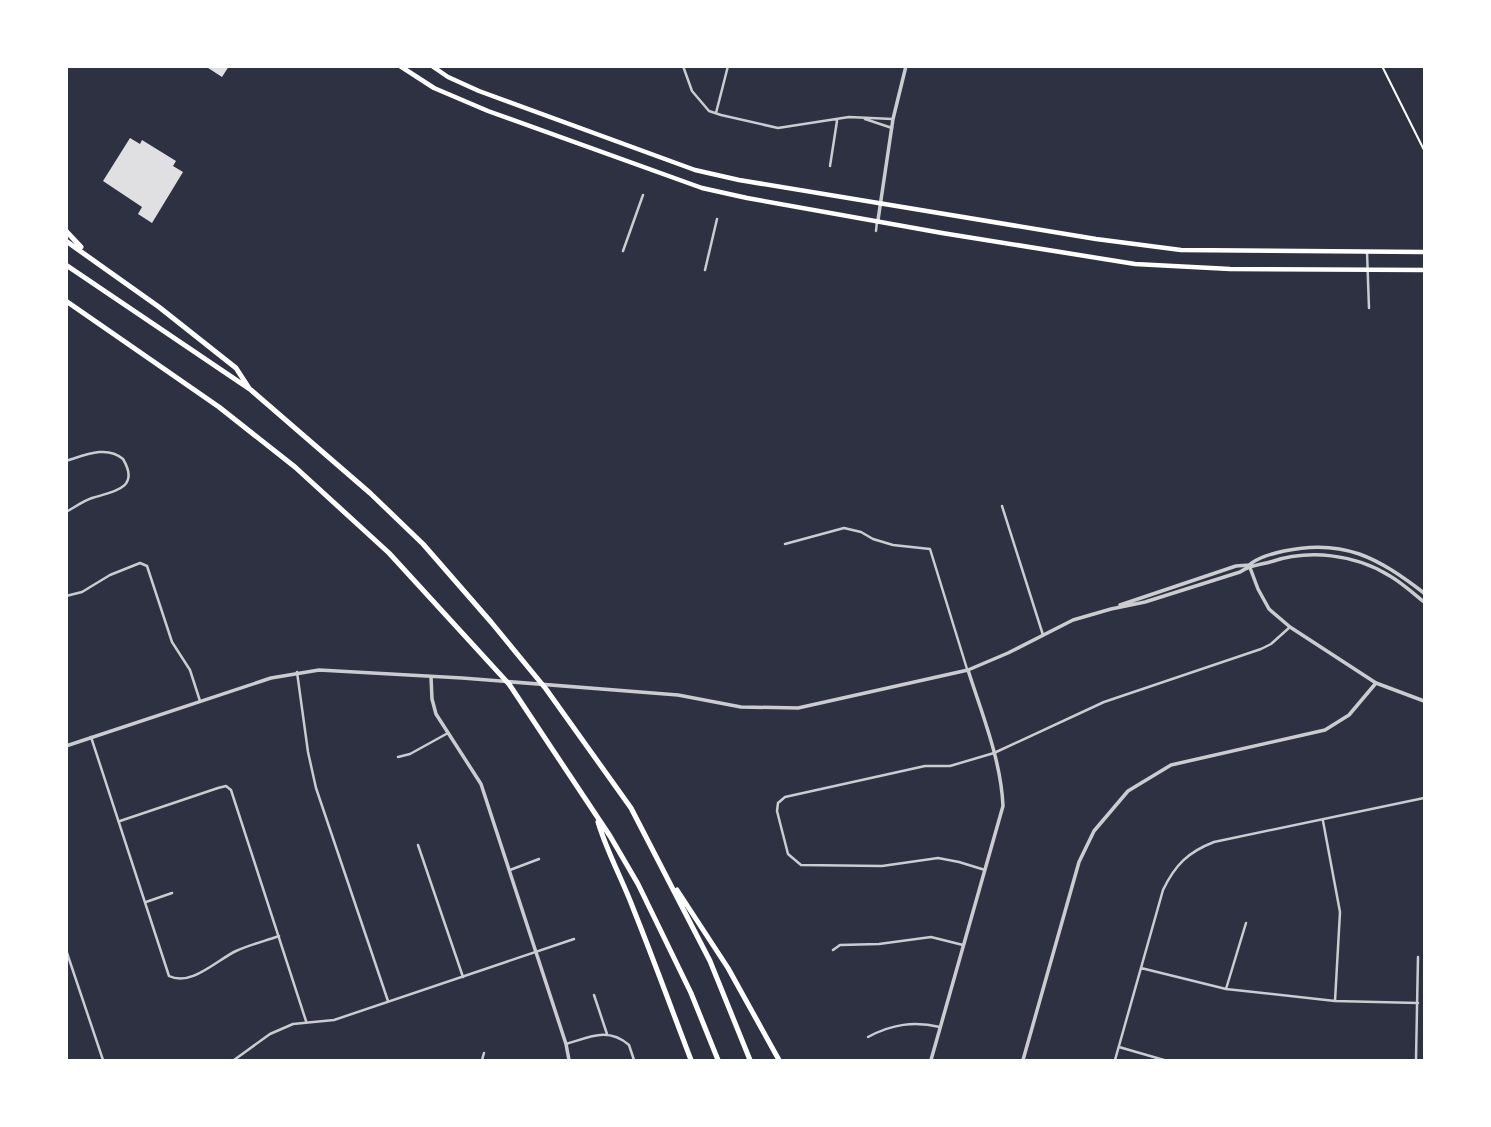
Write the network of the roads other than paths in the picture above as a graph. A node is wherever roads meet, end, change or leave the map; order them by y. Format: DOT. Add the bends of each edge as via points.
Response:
graph roads {
  1 [pos="400,66"];
  2 [pos="432,66"];
  3 [pos="683,66"];
  4 [pos="729,66"];
  5 [pos="906,66"];
  6 [pos="716,113"];
  7 [pos="859,117"];
  8 [pos="894,119"];
  9 [pos="837,120"];
  10 [pos="892,128"];
  11 [pos="830,166"];
  12 [pos="643,195"];
  13 [pos="881,203"];
  14 [pos="717,219"];
  15 [pos="878,220"];
  16 [pos="66,231"];
  17 [pos="876,232"];
  18 [pos="66,241"];
  19 [pos="623,251"];
  20 [pos="1367,252"];
  21 [pos="86,253"];
  22 [pos="1424,253"];
  23 [pos="66,265"];
  24 [pos="1368,268"];
  25 [pos="705,270"];
  26 [pos="1424,270"];
  27 [pos="66,301"];
  28 [pos="1368,308"];
  29 [pos="251,390"];
  30 [pos="66,461"];
  31 [pos="1002,506"];
  32 [pos="66,512"];
  33 [pos="785,544"];
  34 [pos="1249,565"];
  35 [pos="1424,593"];
  36 [pos="66,596"];
  37 [pos="1424,602"];
  38 [pos="1290,627"];
  39 [pos="1043,635"];
  40 [pos="968,670"];
  41 [pos="296,673"];
  42 [pos="431,677"];
  43 [pos="1376,682"];
  44 [pos="200,701"];
  45 [pos="1424,701"];
  46 [pos="447,733"];
  47 [pos="91,737"];
  48 [pos="66,746"];
  49 [pos="994,753"];
  50 [pos="398,757"];
  51 [pos="1424,798"];
  52 [pos="596,816"];
  53 [pos="120,821"];
  54 [pos="1323,821"];
  55 [pos="418,845"];
  56 [pos="539,859"];
  57 [pos="661,867"];
  58 [pos="510,870"];
  59 [pos="985,870"];
  60 [pos="172,893"];
  61 [pos="146,902"];
  62 [pos="1246,923"];
  63 [pos="279,936"];
  64 [pos="574,939"];
  65 [pos="964,945"];
  66 [pos="66,950"];
  67 [pos="834,950"];
  68 [pos="537,953"];
  69 [pos="1418,957"];
  70 [pos="1141,968"];
  71 [pos="463,978"];
  72 [pos="1226,989"];
  73 [pos="594,995"];
  74 [pos="388,1001"];
  75 [pos="1335,1001"];
  76 [pos="1418,1003"];
  77 [pos="306,1021"];
  78 [pos="940,1027"];
  79 [pos="607,1034"];
  80 [pos="869,1037"];
  81 [pos="566,1044"];
  82 [pos="1119,1047"];
  83 [pos="484,1053"];
  84 [pos="103,1060"];
  85 [pos="234,1060"];
  86 [pos="482,1060"];
  87 [pos="569,1060"];
  88 [pos="634,1060"];
  89 [pos="689,1060"];
  90 [pos="718,1060"];
  91 [pos="750,1060"];
  92 [pos="779,1060"];
  93 [pos="931,1060"];
  94 [pos="1023,1060"];
  95 [pos="1115,1060"];
  96 [pos="1164,1060"];
  97 [pos="1416,1060"];
  1 -- 15 [label="main road" via="470,104 702,188"];
  2 -- 13 [label="main road" via="480,91 695,170"];
  3 -- 6 [label="street" via="692,91"];
  4 -- 6 [label="street"];
  5 -- 8 [label="street"];
  6 -- 9 [label="street" via="778,128"];
  7 -- 8 [label="street"];
  7 -- 9 [label="street"];
  7 -- 10 [label="street"];
  8 -- 10 [label="street"];
  9 -- 11 [label="street"];
  10 -- 13 [label="street"];
  12 -- 19 [label="street"];
  13 -- 15 [label="street"];
  13 -- 20 [label="main road" via="1181,250"];
  14 -- 25 [label="street"];
  15 -- 17 [label="street"];
  15 -- 24 [label="main road" via="1135,264"];
  16 -- 21 [label="highway"];
  18 -- 21 [label="highway"];
  20 -- 22 [label="main road"];
  20 -- 24 [label="street"];
  21 -- 29 [label="highway" via="236,368"];
  23 -- 29 [label="highway"];
  24 -- 26 [label="main road"];
  24 -- 28 [label="street"];
  27 -- 52 [label="highway" via="219,407 295,467 389,553 509,684"];
  29 -- 57 [label="highway" via="423,544 491,622 546,689 631,808"];
  30 -- 32 [label="street" via="109,451 123,459 128,475 118,492 90,499"];
  31 -- 39 [label="street"];
  33 -- 40 [label="street" via="844,528 892,545 930,549"];
  34 -- 35 [label="street" via="1286,551 1337,549 1382,563"];
  34 -- 37 [label="street" via="1301,555 1345,558 1372,566"];
  34 -- 38 [label="street" via="1269,609"];
  34 -- 39 [label="street" via="1143,595"];
  36 -- 44 [label="street" via="140,563 147,566 172,642 190,670"];
  38 -- 43 [label="street"];
  38 -- 49 [label="street" via="1261,649 1104,702"];
  39 -- 40 [label="street"];
  40 -- 42 [label="street" via="798,708 741,707 678,695"];
  40 -- 49 [label="street"];
  41 -- 42 [label="street" via="330,669"];
  41 -- 44 [label="street"];
  41 -- 74 [label="street" via="316,789"];
  42 -- 46 [label="street" via="434,707"];
  43 -- 45 [label="street"];
  43 -- 94 [label="street" via="1349,715 1325,730 1171,765 1128,791 1094,831 1079,862"];
  44 -- 47 [label="street"];
  46 -- 50 [label="street"];
  46 -- 58 [label="street" via="481,783"];
  47 -- 48 [label="street"];
  47 -- 53 [label="street"];
  49 -- 59 [label="street" via="1003,806"];
  49 -- 59 [label="street" via="950,766 925,766 785,797 777,811 788,854 801,865 881,866 938,858"];
  51 -- 54 [label="street"];
  52 -- 89 [label="highway"];
  52 -- 90 [label="highway" via="638,884"];
  53 -- 61 [label="street"];
  53 -- 63 [label="street" via="226,786"];
  54 -- 70 [label="street" via="1214,842 1182,859 1163,890"];
  54 -- 75 [label="street" via="1340,912"];
  55 -- 71 [label="street"];
  56 -- 58 [label="street"];
  57 -- 91 [label="highway" via="710,961"];
  57 -- 92 [label="highway" via="728,968"];
  58 -- 68 [label="street"];
  59 -- 65 [label="street"];
  60 -- 61 [label="street"];
  61 -- 63 [label="street" via="169,976 183,978"];
  62 -- 72 [label="street"];
  63 -- 77 [label="street"];
  64 -- 68 [label="street"];
  65 -- 67 [label="street" via="931,937 840,945"];
  65 -- 78 [label="street"];
  66 -- 84 [label="street"];
  68 -- 71 [label="street"];
  68 -- 81 [label="street"];
  69 -- 76 [label="street"];
  70 -- 72 [label="street"];
  70 -- 82 [label="street"];
  71 -- 74 [label="street"];
  72 -- 75 [label="street"];
  73 -- 79 [label="street"];
  74 -- 77 [label="street" via="334,1020"];
  75 -- 76 [label="street"];
  76 -- 97 [label="street"];
  77 -- 85 [label="street" via="270,1034"];
  78 -- 80 [label="street" via="910,1023"];
  78 -- 93 [label="street"];
  79 -- 81 [label="street"];
  79 -- 88 [label="street" via="621,1037"];
  81 -- 87 [label="street"];
  82 -- 95 [label="street"];
  82 -- 96 [label="street"];
  83 -- 86 [label="street"];
}
